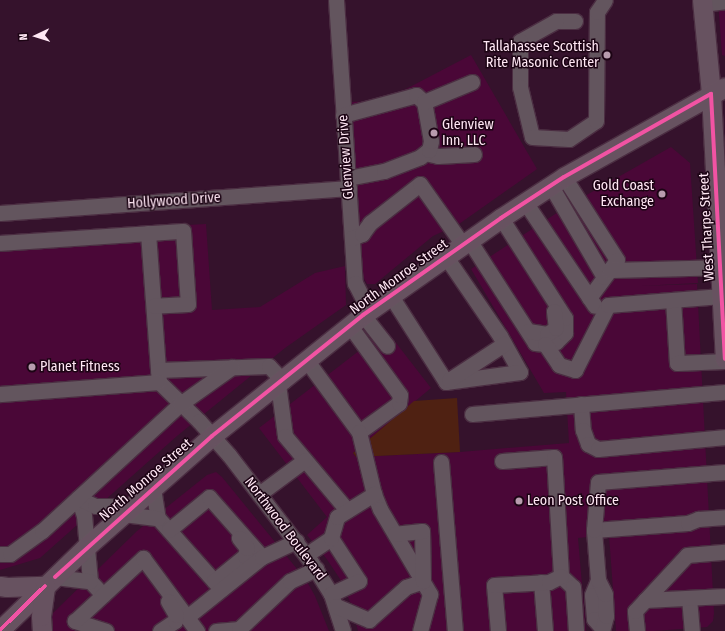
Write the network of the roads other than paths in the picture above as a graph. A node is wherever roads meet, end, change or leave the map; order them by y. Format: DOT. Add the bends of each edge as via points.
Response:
graph roads {
  1 [pos="336,0"];
  2 [pos="604,0"];
  3 [pos="725,1"];
  4 [pos="702,2"];
  5 [pos="576,21"];
  6 [pos="472,82"];
  7 [pos="718,90"];
  8 [pos="424,102"];
  9 [pos="344,115"];
  10 [pos="425,153"];
  11 [pos="474,154"];
  12 [pos="557,181"];
  13 [pos="348,183"];
  14 [pos="525,202"];
  15 [pos="0,213"];
  16 [pos="501,218"];
  17 [pos="148,233"];
  18 [pos="352,238"];
  19 [pos="466,243"];
  20 [pos="0,244"];
  21 [pos="525,255"];
  22 [pos="446,257"];
  23 [pos="722,264"];
  24 [pos="607,273"];
  25 [pos="391,296"];
  26 [pos="589,298"];
  27 [pos="723,299"];
  28 [pos="673,300"];
  29 [pos="154,306"];
  30 [pos="361,317"];
  31 [pos="602,317"];
  32 [pos="528,331"];
  33 [pos="504,344"];
  34 [pos="545,344"];
  35 [pos="387,346"];
  36 [pos="725,360"];
  37 [pos="307,361"];
  38 [pos="232,367"];
  39 [pos="158,376"];
  40 [pos="280,382"];
  41 [pos="446,382"];
  42 [pos="725,392"];
  43 [pos="0,394"];
  44 [pos="180,404"];
  45 [pos="581,404"];
  46 [pos="472,414"];
  47 [pos="358,432"];
  48 [pos="212,436"];
  49 [pos="725,437"];
  50 [pos="305,460"];
  51 [pos="502,461"];
  52 [pos="441,462"];
  53 [pos="725,472"];
  54 [pos="153,488"];
  55 [pos="260,494"];
  56 [pos="374,494"];
  57 [pos="78,498"];
  58 [pos="206,500"];
  59 [pos="128,510"];
  60 [pos="347,510"];
  61 [pos="725,517"];
  62 [pos="158,518"];
  63 [pos="169,530"];
  64 [pos="594,530"];
  65 [pos="395,534"];
  66 [pos="331,538"];
  67 [pos="296,541"];
  68 [pos="86,547"];
  69 [pos="725,552"];
  70 [pos="0,554"];
  71 [pos="306,555"];
  72 [pos="262,557"];
  73 [pos="316,569"];
  74 [pos="562,576"];
  75 [pos="50,581"];
  76 [pos="90,581"];
  77 [pos="423,581"];
  78 [pos="541,582"];
  79 [pos="218,585"];
  80 [pos="0,586"];
  81 [pos="103,595"];
  82 [pos="725,596"];
  83 [pos="688,598"];
  84 [pos="334,600"];
  85 [pos="645,600"];
  86 [pos="182,616"];
  87 [pos="1,629"];
  88 [pos="102,630"];
  89 [pos="195,630"];
  90 [pos="602,630"];
  91 [pos="42,631"];
  92 [pos="160,631"];
  93 [pos="180,631"];
  94 [pos="216,631"];
  95 [pos="343,631"];
  96 [pos="420,631"];
  97 [pos="455,631"];
  98 [pos="498,631"];
  99 [pos="545,631"];
  100 [pos="576,631"];
  101 [pos="637,631"];
  102 [pos="692,631"];
  1 -- 9 [label="street, Glenview Drive"];
  2 -- 5 [label="street" via="597,12 596,121 569,139 532,137 520,87 520,41 556,21"];
  3 -- 4 [label="street"];
  4 -- 7 [label="main road, West Tharpe Street"];
  6 -- 8 [label="street"];
  7 -- 12 [label="main road, North Monroe Street"];
  7 -- 23 [label="main road, West Tharpe Street"];
  8 -- 9 [label="street" via="416,96"];
  8 -- 10 [label="street" via="431,140"];
  9 -- 13 [label="street, Glenview Drive"];
  10 -- 11 [label="street" via="438,156"];
  10 -- 13 [label="street, Hollywood Drive"];
  12 -- 14 [label="main road, North Monroe Street"];
  12 -- 24 [label="street"];
  13 -- 15 [label="street, Hollywood Drive"];
  13 -- 18 [label="street, Glenview Drive"];
  14 -- 16 [label="main road, North Monroe Street"];
  14 -- 26 [label="street"];
  16 -- 19 [label="main road, North Monroe Street"];
  16 -- 21 [label="street"];
  17 -- 20 [label="street"];
  17 -- 29 [label="street"];
  17 -- 29 [label="street" via="183,231 188,304"];
  18 -- 19 [label="street" via="362,234 370,223 420,184"];
  18 -- 30 [label="street, Glenview Drive" via="355,283"];
  19 -- 22 [label="main road, North Monroe Street"];
  19 -- 32 [label="street"];
  21 -- 32 [label="street" via="528,266 554,312 556,328 547,334"];
  21 -- 34 [label="street" via="565,318 565,333 556,342"];
  22 -- 25 [label="main road, North Monroe Street"];
  22 -- 33 [label="street"];
  23 -- 24 [label="street"];
  23 -- 27 [label="main road, West Tharpe Street"];
  24 -- 26 [label="street"];
  25 -- 30 [label="main road, North Monroe Street"];
  25 -- 41 [label="street"];
  26 -- 31 [label="street"];
  27 -- 28 [label="street"];
  27 -- 36 [label="main road, West Tharpe Street"];
  28 -- 31 [label="street" via="608,305"];
  28 -- 36 [label="street" via="677,363"];
  29 -- 39 [label="street"];
  30 -- 35 [label="street"];
  30 -- 37 [label="main road, North Monroe Street"];
  30 -- 47 [label="street" via="401,399"];
  31 -- 34 [label="street" via="575,370 559,365"];
  32 -- 34 [label="street" via="535,343"];
  33 -- 41 [label="street"];
  33 -- 41 [label="street" via="520,372"];
  37 -- 40 [label="main road, North Monroe Street"];
  37 -- 47 [label="street"];
  38 -- 39 [label="street"];
  38 -- 40 [label="street" via="269,366"];
  38 -- 44 [label="street"];
  39 -- 43 [label="street"];
  39 -- 44 [label="street, Northwood Boulevard"];
  40 -- 48 [label="main road, North Monroe Street"];
  40 -- 50 [label="street" via="285,436"];
  42 -- 45 [label="street"];
  44 -- 48 [label="street, Northwood Boulevard"];
  44 -- 57 [label="street"];
  45 -- 46 [label="street"];
  45 -- 49 [label="street" via="583,430 588,444 598,449"];
  47 -- 56 [label="street"];
  48 -- 54 [label="main road, North Monroe Street"];
  48 -- 55 [label="street, Northwood Boulevard"];
  50 -- 55 [label="street"];
  50 -- 60 [label="street"];
  51 -- 74 [label="street" via="554,457"];
  52 -- 97 [label="street"];
  53 -- 64 [label="street" via="598,482"];
  54 -- 59 [label="main road, North Monroe Street"];
  54 -- 62 [label="street"];
  55 -- 67 [label="street, Northwood Boulevard"];
  56 -- 60 [label="street"];
  56 -- 65 [label="street"];
  57 -- 59 [label="street" via="95,506"];
  57 -- 68 [label="street" via="84,515"];
  57 -- 70 [label="street" via="42,531 10,554"];
  58 -- 63 [label="street"];
  58 -- 72 [label="street" via="209,497"];
  58 -- 79 [label="street" via="247,548 243,559"];
  59 -- 62 [label="street"];
  59 -- 68 [label="main road, North Monroe Street"];
  60 -- 66 [label="street" via="337,517"];
  61 -- 64 [label="street" via="698,519 688,523"];
  62 -- 63 [label="street"];
  63 -- 79 [label="street"];
  64 -- 90 [label="street" via="598,580 605,594 606,616"];
  65 -- 77 [label="street"];
  65 -- 77 [label="street" via="422,531"];
  66 -- 71 [label="street"];
  66 -- 84 [label="street" via="359,581"];
  67 -- 71 [label="street, Northwood Boulevard"];
  67 -- 72 [label="street"];
  68 -- 75 [label="main road, North Monroe Street"];
  68 -- 76 [label="street"];
  69 -- 85 [label="street" via="687,555"];
  71 -- 73 [label="street, Northwood Boulevard"];
  72 -- 79 [label="street"];
  73 -- 84 [label="street, Northwood Boulevard"];
  73 -- 94 [label="street" via="290,581 239,628"];
  74 -- 78 [label="street" via="549,582"];
  74 -- 100 [label="street" via="573,587"];
  75 -- 76 [label="street"];
  75 -- 80 [label="main road"];
  75 -- 87 [label="main road, North Monroe Street"];
  75 -- 91 [label="main road" via="41,616"];
  76 -- 81 [label="street"];
  77 -- 84 [label="street" via="406,588 369,620"];
  77 -- 96 [label="street" via="430,594"];
  78 -- 98 [label="street" via="494,585"];
  78 -- 99 [label="street"];
  79 -- 86 [label="street"];
  81 -- 86 [label="street" via="140,561"];
  81 -- 88 [label="street" via="75,621"];
  82 -- 83 [label="street"];
  83 -- 85 [label="street"];
  83 -- 102 [label="street"];
  84 -- 95 [label="street, Northwood Boulevard"];
  85 -- 101 [label="street" via="635,611"];
  86 -- 89 [label="street"];
  86 -- 92 [label="street"];
  86 -- 93 [label="street"];
}
